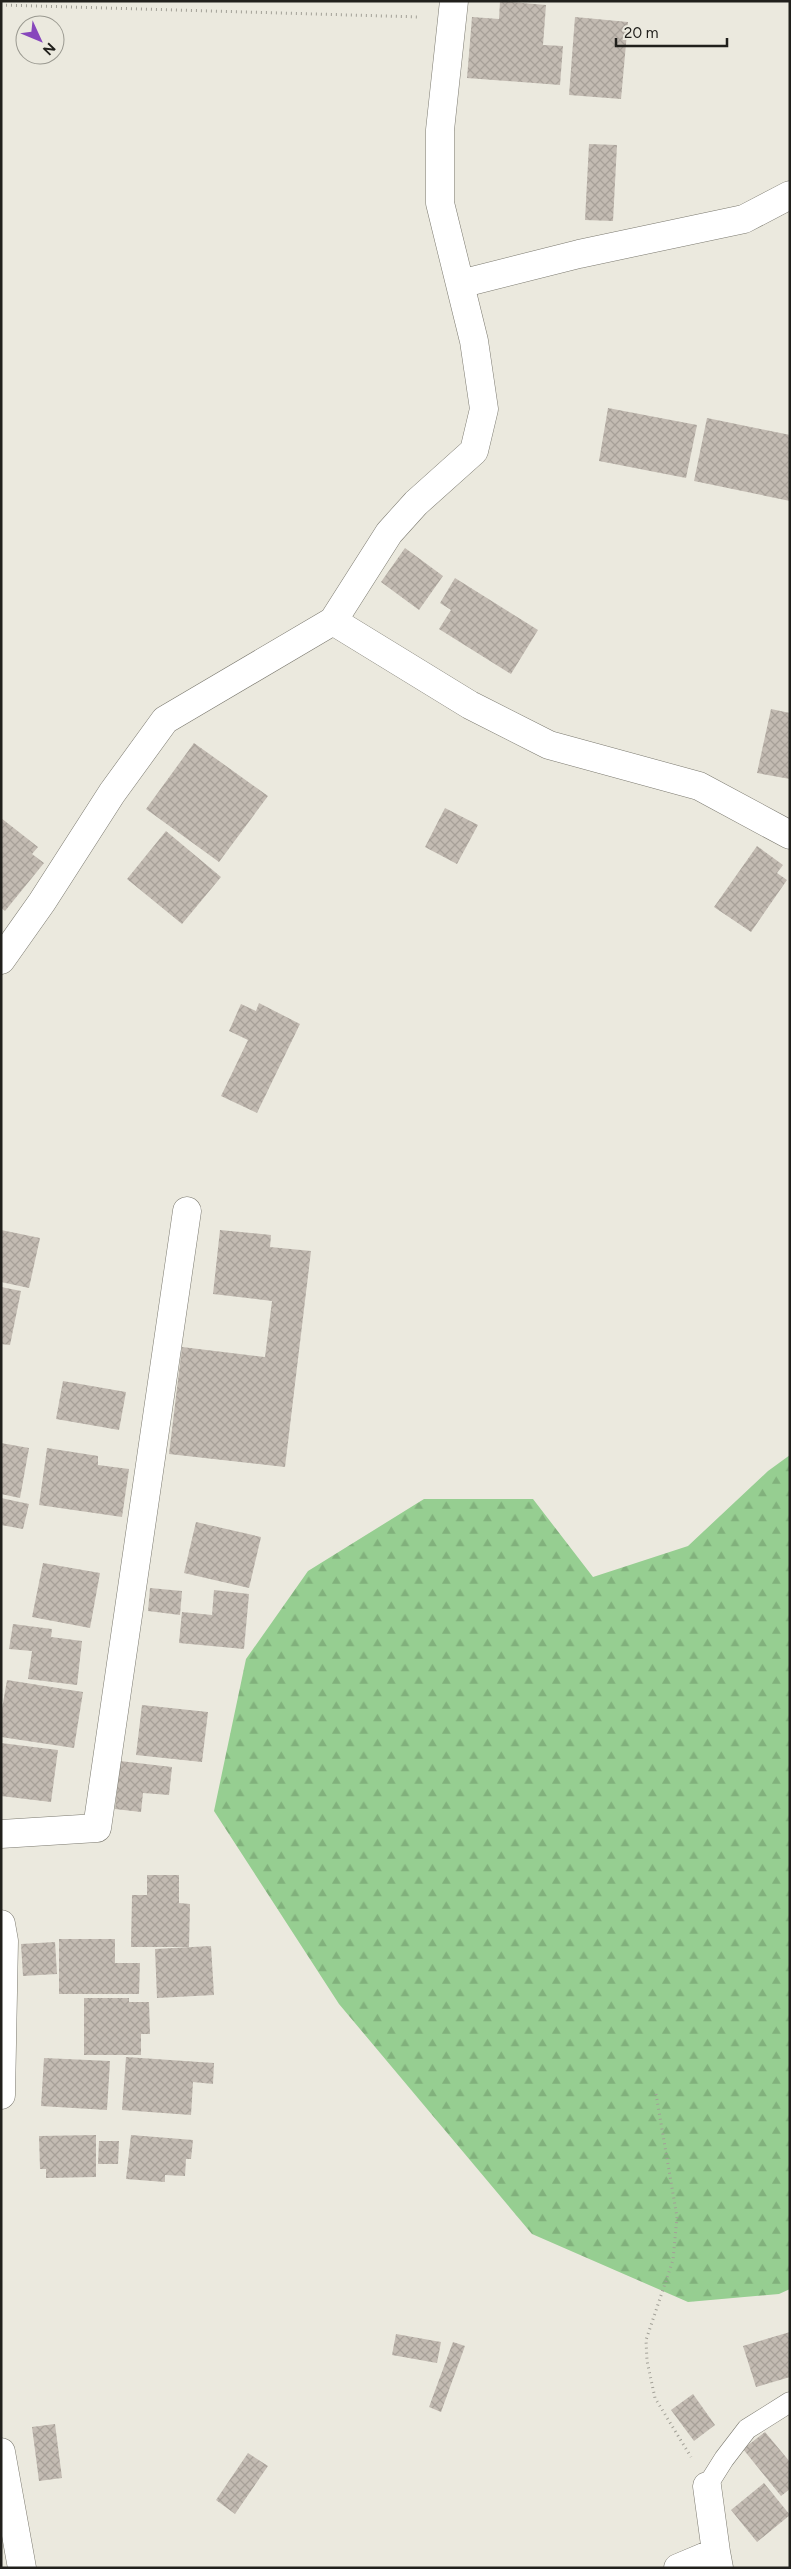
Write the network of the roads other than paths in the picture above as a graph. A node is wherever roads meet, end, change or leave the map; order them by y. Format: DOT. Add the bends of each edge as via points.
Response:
graph roads {
  1 [pos="454,10"];
  2 [pos="790,195"];
  3 [pos="460,284"];
  4 [pos="332,621"];
  5 [pos="790,834"];
  6 [pos="1,960"];
  7 [pos="187,1211"];
  8 [pos="1,1834"];
  9 [pos="1,1924"];
  10 [pos="1,2094"];
  11 [pos="790,2402"];
  12 [pos="1,2452"];
  13 [pos="707,2486"];
  14 [pos="717,2560"];
  15 [pos="22,2568"];
  16 [pos="678,2568"];
  1 -- 3 [label="street" via="440,130 440,203"];
  2 -- 3 [label="street" via="744,219"];
  3 -- 4 [label="street" via="474,341 484,409 474,451 416,502 389,532"];
  4 -- 5 [label="street" via="470,705 549,745 699,786"];
  4 -- 6 [label="street" via="165,720 112,793"];
  7 -- 8 [label="street" via="97,1828"];
  9 -- 10 [label="street" via="4,1941"];
  11 -- 13 [label="lane" via="747,2430"];
  12 -- 15 [label="street"];
  13 -- 14 [label="street"];
  14 -- 16 [label="street"];
}
